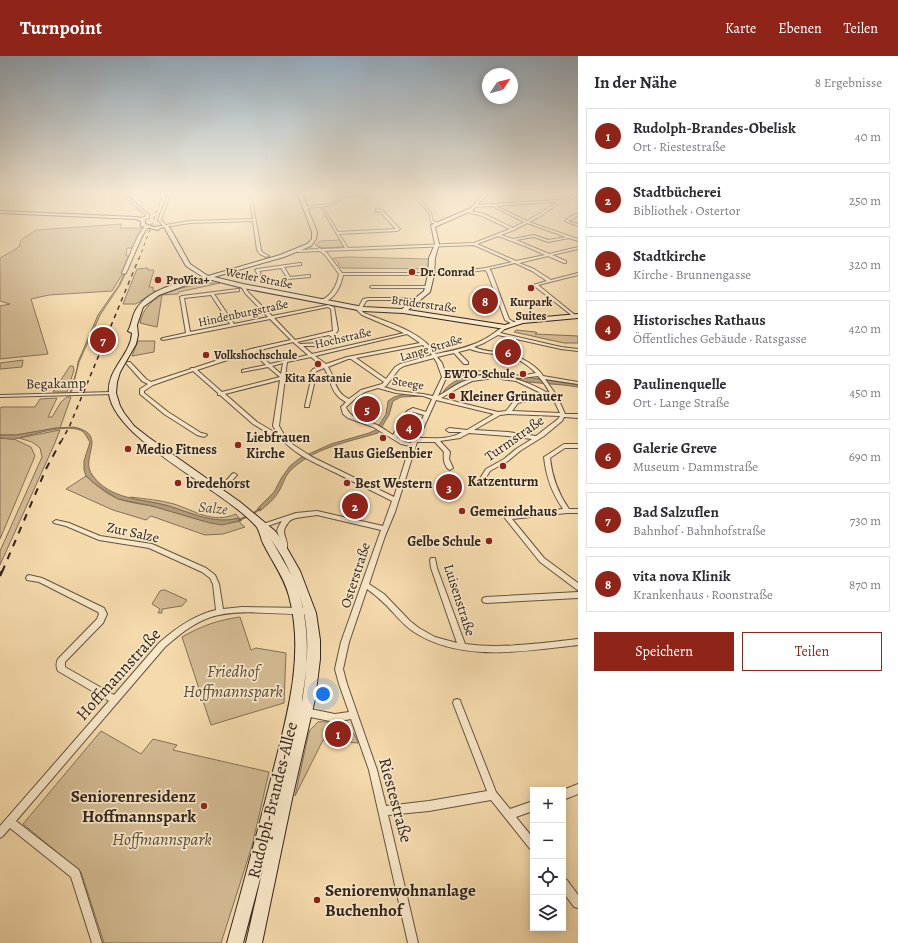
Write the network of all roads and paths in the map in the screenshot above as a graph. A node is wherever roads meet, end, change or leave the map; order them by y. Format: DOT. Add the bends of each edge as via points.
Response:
graph roads {
  1 [pos="140,235"];
  2 [pos="173,235"];
  3 [pos="257,235"];
  4 [pos="315,235"];
  5 [pos="339,235"];
  6 [pos="434,235"];
  7 [pos="498,236"];
  8 [pos="570,236"];
  9 [pos="512,240"];
  10 [pos="578,240"];
  11 [pos="474,244"];
  12 [pos="308,246"];
  13 [pos="436,246"];
  14 [pos="347,248"];
  15 [pos="578,248"];
  16 [pos="321,250"];
  17 [pos="298,251"];
  18 [pos="548,254"];
  19 [pos="267,256"];
  20 [pos="514,262"];
  21 [pos="565,262"];
  22 [pos="300,264"];
  23 [pos="282,267"];
  24 [pos="486,269"];
  25 [pos="258,272"];
  26 [pos="124,273"];
  27 [pos="341,274"];
  28 [pos="578,274"];
  29 [pos="431,275"];
  30 [pos="310,276"];
  31 [pos="207,278"];
  32 [pos="550,280"];
  33 [pos="372,287"];
  34 [pos="428,287"];
  35 [pos="241,288"];
  36 [pos="212,294"];
  37 [pos="332,295"];
  38 [pos="415,302"];
  39 [pos="325,304"];
  40 [pos="341,305"];
  41 [pos="359,308"];
  42 [pos="403,311"];
  43 [pos="576,316"];
  44 [pos="270,317"];
  45 [pos="516,323"];
  46 [pos="233,325"];
  47 [pos="505,327"];
  48 [pos="330,333"];
  49 [pos="407,333"];
  50 [pos="188,334"];
  51 [pos="499,334"];
  52 [pos="163,340"];
  53 [pos="294,341"];
  54 [pos="424,343"];
  55 [pos="299,345"];
  56 [pos="470,347"];
  57 [pos="253,350"];
  58 [pos="578,350"];
  59 [pos="454,351"];
  60 [pos="311,356"];
  61 [pos="436,356"];
  62 [pos="352,357"];
  63 [pos="284,362"];
  64 [pos="128,363"];
  65 [pos="466,363"];
  66 [pos="268,365"];
  67 [pos="326,366"];
  68 [pos="193,369"];
  69 [pos="244,371"];
  70 [pos="444,377"];
  71 [pos="283,378"];
  72 [pos="544,378"];
  73 [pos="386,381"];
  74 [pos="578,383"];
  75 [pos="151,384"];
  76 [pos="380,387"];
  77 [pos="112,393"];
  78 [pos="220,394"];
  79 [pos="550,394"];
  80 [pos="0,396"];
  81 [pos="436,398"];
  82 [pos="348,401"];
  83 [pos="307,406"];
  84 [pos="508,412"];
  85 [pos="427,414"];
  86 [pos="498,414"];
  87 [pos="564,415"];
  88 [pos="578,416"];
  89 [pos="276,426"];
  90 [pos="263,427"];
  91 [pos="449,430"];
  92 [pos="467,432"];
  93 [pos="279,433"];
  94 [pos="204,435"];
  95 [pos="395,437"];
  96 [pos="537,438"];
  97 [pos="436,440"];
  98 [pos="414,442"];
  99 [pos="578,446"];
  100 [pos="450,468"];
  101 [pos="234,475"];
  102 [pos="480,483"];
  103 [pos="219,492"];
  104 [pos="395,500"];
  105 [pos="567,511"];
  106 [pos="578,511"];
  107 [pos="291,516"];
  108 [pos="56,522"];
  109 [pos="262,526"];
  110 [pos="385,529"];
  111 [pos="284,550"];
  112 [pos="433,560"];
  113 [pos="29,578"];
  114 [pos="366,585"];
  115 [pos="578,587"];
  116 [pos="578,595"];
  117 [pos="486,600"];
  118 [pos="304,611"];
  119 [pos="220,612"];
  120 [pos="578,642"];
  121 [pos="462,647"];
  122 [pos="115,700"];
  123 [pos="457,703"];
  124 [pos="305,712"];
  125 [pos="354,715"];
  126 [pos="578,789"];
  127 [pos="566,794"];
  128 [pos="493,795"];
  129 [pos="530,807"];
  130 [pos="384,811"];
  131 [pos="508,815"];
  132 [pos="10,822"];
  133 [pos="0,833"];
  134 [pos="530,842"];
  135 [pos="566,888"];
  136 [pos="578,903"];
  137 [pos="97,943"];
  138 [pos="235,943"];
  139 [pos="254,943"];
  140 [pos="414,943"];
  1 -- 26 [label="street"];
  2 -- 31 [label="main road, Werler Straße" via="188,264"];
  3 -- 19 [label="street" via="261,253"];
  4 -- 12 [label="main road"];
  5 -- 14 [label="street"];
  6 -- 13 [label="main road"];
  7 -- 9 [label="street"];
  7 -- 11 [label="street"];
  8 -- 9 [label="street" via="548,241 534,236"];
  8 -- 10 [label="street"];
  9 -- 18 [label="street"];
  11 -- 13 [label="street"];
  11 -- 20 [label="street"];
  12 -- 16 [label="street"];
  12 -- 17 [label="main road"];
  13 -- 14 [label="street"];
  13 -- 29 [label="main road"];
  14 -- 16 [label="street"];
  15 -- 18 [label="street"];
  16 -- 17 [label="street"];
  16 -- 27 [label="street"];
  17 -- 31 [label="main road"];
  18 -- 20 [label="street"];
  18 -- 21 [label="street"];
  20 -- 24 [label="street"];
  20 -- 32 [label="street"];
  22 -- 23 [label="street"];
  23 -- 25 [label="street"];
  23 -- 30 [label="street" via="289,278"];
  24 -- 29 [label="street"];
  24 -- 45 [label="street" via="489,271 507,320"];
  27 -- 29 [label="street"];
  27 -- 37 [label="street"];
  28 -- 32 [label="street"];
  29 -- 34 [label="main road"];
  31 -- 35 [label="main road, Werler Straße"];
  31 -- 77 [label="main road" via="172,288 144,303 137,312 134,326 130,331"];
  32 -- 43 [label="street" via="535,285"];
  33 -- 34 [label="street"];
  34 -- 38 [label="main road" via="427,292"];
  35 -- 36 [label="street"];
  35 -- 39 [label="main road, Werler Straße"];
  35 -- 44 [label="street"];
  36 -- 46 [label="street"];
  36 -- 50 [label="street" via="182,297"];
  37 -- 39 [label="street"];
  37 -- 40 [label="street" via="333,300"];
  38 -- 41 [label="street" via="405,299 368,299 364,300"];
  38 -- 42 [label="main road"];
  39 -- 40 [label="main road, Werler Straße"];
  39 -- 44 [label="street, Hindenburgstraße"];
  39 -- 48 [label="street" via="333,308 336,330"];
  40 -- 41 [label="main road, Brüderstraße"];
  41 -- 42 [label="main road, Brüderstraße"];
  41 -- 49 [label="street" via="363,314"];
  42 -- 47 [label="main road, Brüderstraße"];
  43 -- 45 [label="main road"];
  44 -- 46 [label="street, Hindenburgstraße"];
  44 -- 53 [label="street"];
  45 -- 47 [label="main road"];
  46 -- 50 [label="street, Hindenburgstraße"];
  47 -- 51 [label="street"];
  48 -- 53 [label="street"];
  48 -- 55 [label="street" via="334,337 329,342"];
  49 -- 54 [label="street"];
  49 -- 60 [label="street, Hochstraße"];
  50 -- 52 [label="street, Hindenburgstraße"];
  51 -- 56 [label="street, Lange Straße"];
  51 -- 58 [label="street"];
  53 -- 55 [label="street"];
  53 -- 57 [label="street"];
  54 -- 61 [label="street"];
  54 -- 62 [label="street"];
  55 -- 60 [label="street"];
  56 -- 59 [label="street, Lange Straße"];
  56 -- 72 [label="street" via="482,352 510,355 523,361"];
  57 -- 66 [label="street"];
  57 -- 68 [label="street"];
  59 -- 61 [label="street, Lange Straße"];
  59 -- 65 [label="street"];
  60 -- 63 [label="street, Hochstraße"];
  60 -- 67 [label="street"];
  61 -- 70 [label="street, Steege"];
  61 -- 73 [label="street, Lange Straße" via="402,365"];
  62 -- 67 [label="street"];
  62 -- 73 [label="street"];
  63 -- 66 [label="street, Hochstraße"];
  63 -- 71 [label="street"];
  64 -- 75 [label="street"];
  66 -- 69 [label="street, Hochstraße"];
  66 -- 71 [label="street"];
  67 -- 82 [label="street" via="337,393"];
  67 -- 83 [label="street" via="312,373"];
  68 -- 75 [label="street"];
  68 -- 78 [label="street"];
  70 -- 72 [label="street" via="485,372"];
  70 -- 81 [label="street, Steege"];
  71 -- 78 [label="street"];
  71 -- 89 [label="street"];
  72 -- 74 [label="street"];
  72 -- 79 [label="street"];
  73 -- 76 [label="street, Lange Straße"];
  75 -- 94 [label="street" via="145,387 142,393 166,414"];
  76 -- 81 [label="street, Steege"];
  76 -- 82 [label="street, Lange Straße" via="363,391"];
  77 -- 80 [label="street, Begakamp"];
  77 -- 103 [label="main road" via="120,413 134,430"];
  78 -- 90 [label="street"];
  79 -- 81 [label="street" via="525,383 503,378 480,378 462,383"];
  79 -- 84 [label="street" via="516,402"];
  79 -- 87 [label="street"];
  81 -- 85 [label="street, Osterstraße"];
  81 -- 86 [label="street"];
  82 -- 95 [label="street" via="343,406 345,413 350,417"];
  84 -- 86 [label="street"];
  84 -- 87 [label="street"];
  85 -- 95 [label="street" via="413,410 409,412"];
  85 -- 98 [label="street, Osterstraße"];
  86 -- 92 [label="street"];
  87 -- 88 [label="street"];
  87 -- 96 [label="street, Turmstraße"];
  89 -- 90 [label="street"];
  89 -- 93 [label="street"];
  90 -- 93 [label="street" via="273,434"];
  91 -- 92 [label="street"];
  92 -- 96 [label="street"];
  92 -- 97 [label="street" via="458,437"];
  93 -- 104 [label="street" via="290,445 310,458"];
  95 -- 98 [label="street" via="403,443"];
  96 -- 102 [label="street, Turmstraße" via="488,470"];
  97 -- 98 [label="street"];
  97 -- 100 [label="street" via="447,452 446,459"];
  98 -- 104 [label="street, Osterstraße"];
  99 -- 105 [label="street" via="564,446 547,458 548,473 556,495"];
  101 -- 103 [label="street"];
  103 -- 109 [label="main road"];
  104 -- 110 [label="street, Osterstraße"];
  105 -- 106 [label="street"];
  105 -- 115 [label="street" via="507,517 542,560"];
  107 -- 109 [label="street"];
  107 -- 110 [label="street" via="317,513"];
  107 -- 111 [label="street" via="280,531 285,543"];
  108 -- 119 [label="street, Zur Salze" via="99,538 150,546 204,570 213,577 216,584"];
  109 -- 111 [label="main road, Rudolph-Brandes-Allee" via="271,532"];
  109 -- 118 [label="main road, Rudolph-Brandes-Allee" via="266,540"];
  110 -- 114 [label="street, Osterstraße"];
  111 -- 118 [label="main road, Rudolph-Brandes-Allee" via="296,573"];
  112 -- 121 [label="street, Luisenstraße"];
  113 -- 122 [label="street" via="40,580 101,610 103,614 100,621 61,661 60,669"];
  114 -- 121 [label="street" via="417,631 437,641"];
  114 -- 125 [label="street, Osterstraße" via="345,642 339,669"];
  116 -- 117 [label="street"];
  118 -- 119 [label="street, Hoffmannstraße"];
  118 -- 124 [label="main road, Rudolph-Brandes-Allee" via="313,626 314,648"];
  118 -- 138 [label="main road, Rudolph-Brandes-Allee" via="301,673 292,722"];
  119 -- 122 [label="street, Hoffmannstraße" via="190,624 172,636"];
  120 -- 121 [label="street" via="493,649"];
  122 -- 132 [label="street, Hoffmannstraße"];
  123 -- 128 [label="street"];
  124 -- 125 [label="street" via="335,718"];
  124 -- 139 [label="main road, Rudolph-Brandes-Allee"];
  125 -- 130 [label="street, Riestestraße" via="374,770"];
  126 -- 127 [label="street"];
  128 -- 130 [label="street"];
  128 -- 131 [label="street"];
  129 -- 131 [label="street"];
  130 -- 140 [label="street, Riestestraße"];
  131 -- 134 [label="street"];
  132 -- 133 [label="street, Hoffmannstraße"];
  132 -- 137 [label="street" via="75,874"];
  135 -- 136 [label="street"];
}
